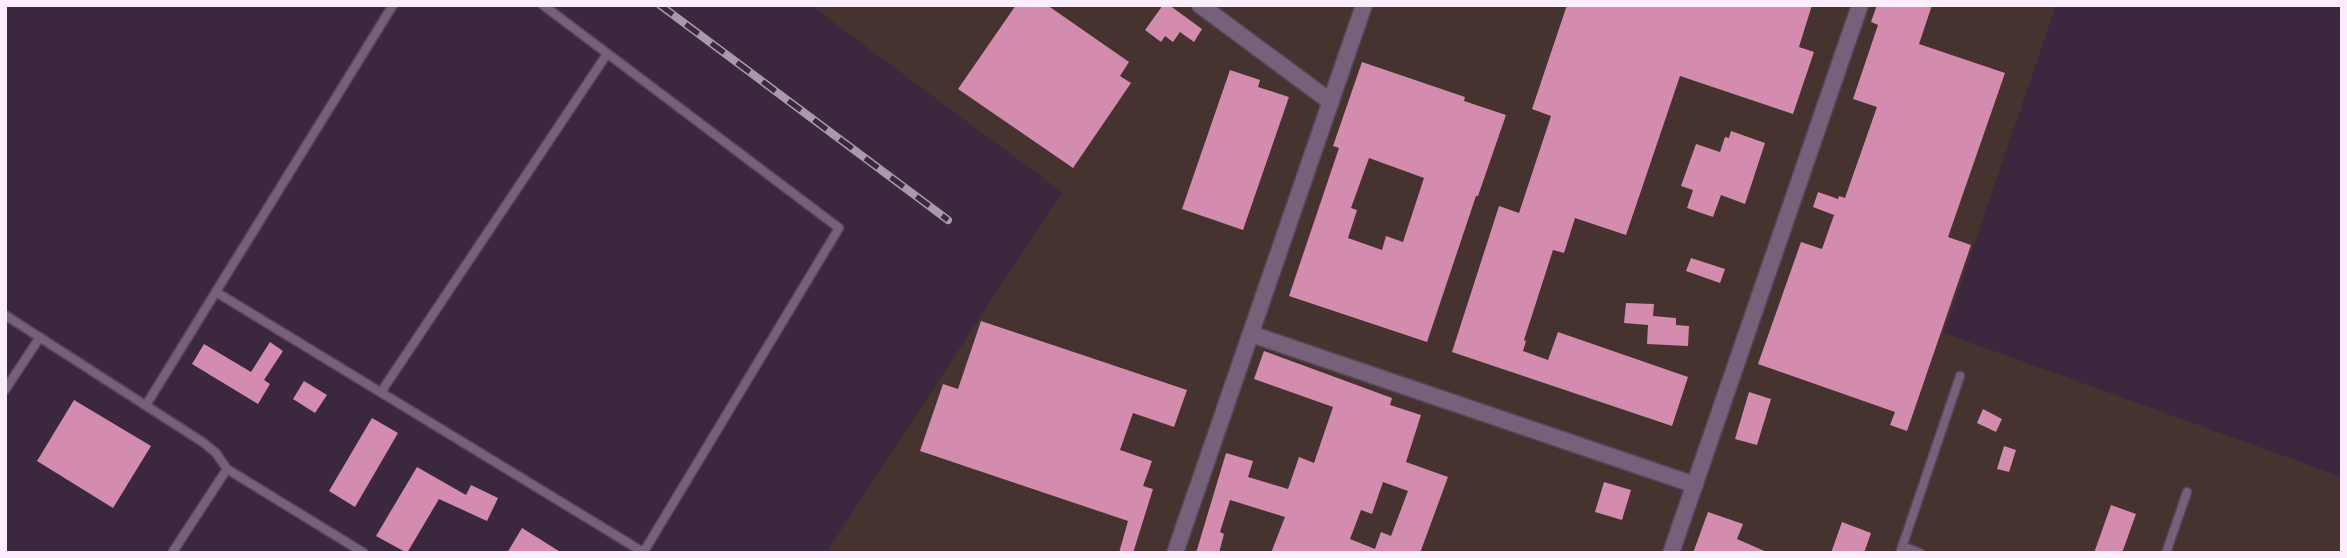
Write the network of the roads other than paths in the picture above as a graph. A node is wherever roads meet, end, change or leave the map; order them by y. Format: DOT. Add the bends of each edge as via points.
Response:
graph roads {
  1 [pos="393,5"];
  2 [pos="543,5"];
  3 [pos="1200,5"];
  4 [pos="1364,5"];
  5 [pos="1860,5"];
  6 [pos="607,54"];
  7 [pos="1331,102"];
  8 [pos="216,292"];
  9 [pos="5,315"];
  10 [pos="1251,334"];
  11 [pos="40,337"];
  12 [pos="1960,376"];
  13 [pos="5,390"];
  14 [pos="381,392"];
  15 [pos="146,405"];
  16 [pos="227,469"];
  17 [pos="1695,485"];
  18 [pos="2187,492"];
  19 [pos="1901,550"];
  20 [pos="643,552"];
  21 [pos="172,553"];
  22 [pos="364,553"];
  23 [pos="1175,553"];
  24 [pos="1671,553"];
  25 [pos="1920,553"];
  26 [pos="2166,553"];
  1 -- 8 [label="lane"];
  2 -- 6 [label="lane"];
  3 -- 7 [label="street"];
  4 -- 7 [label="street"];
  5 -- 17 [label="street"];
  6 -- 14 [label="lane"];
  6 -- 20 [label="lane" via="839,228"];
  7 -- 10 [label="street"];
  8 -- 14 [label="lane"];
  8 -- 15 [label="lane"];
  9 -- 11 [label="lane"];
  10 -- 17 [label="street"];
  10 -- 23 [label="street"];
  11 -- 13 [label="lane"];
  11 -- 15 [label="lane"];
  12 -- 19 [label="lane"];
  14 -- 20 [label="lane"];
  15 -- 16 [label="lane" via="204,443"];
  16 -- 21 [label="lane"];
  16 -- 22 [label="lane"];
  17 -- 24 [label="street"];
  18 -- 26 [label="lane"];
  19 -- 25 [label="lane"];
}
